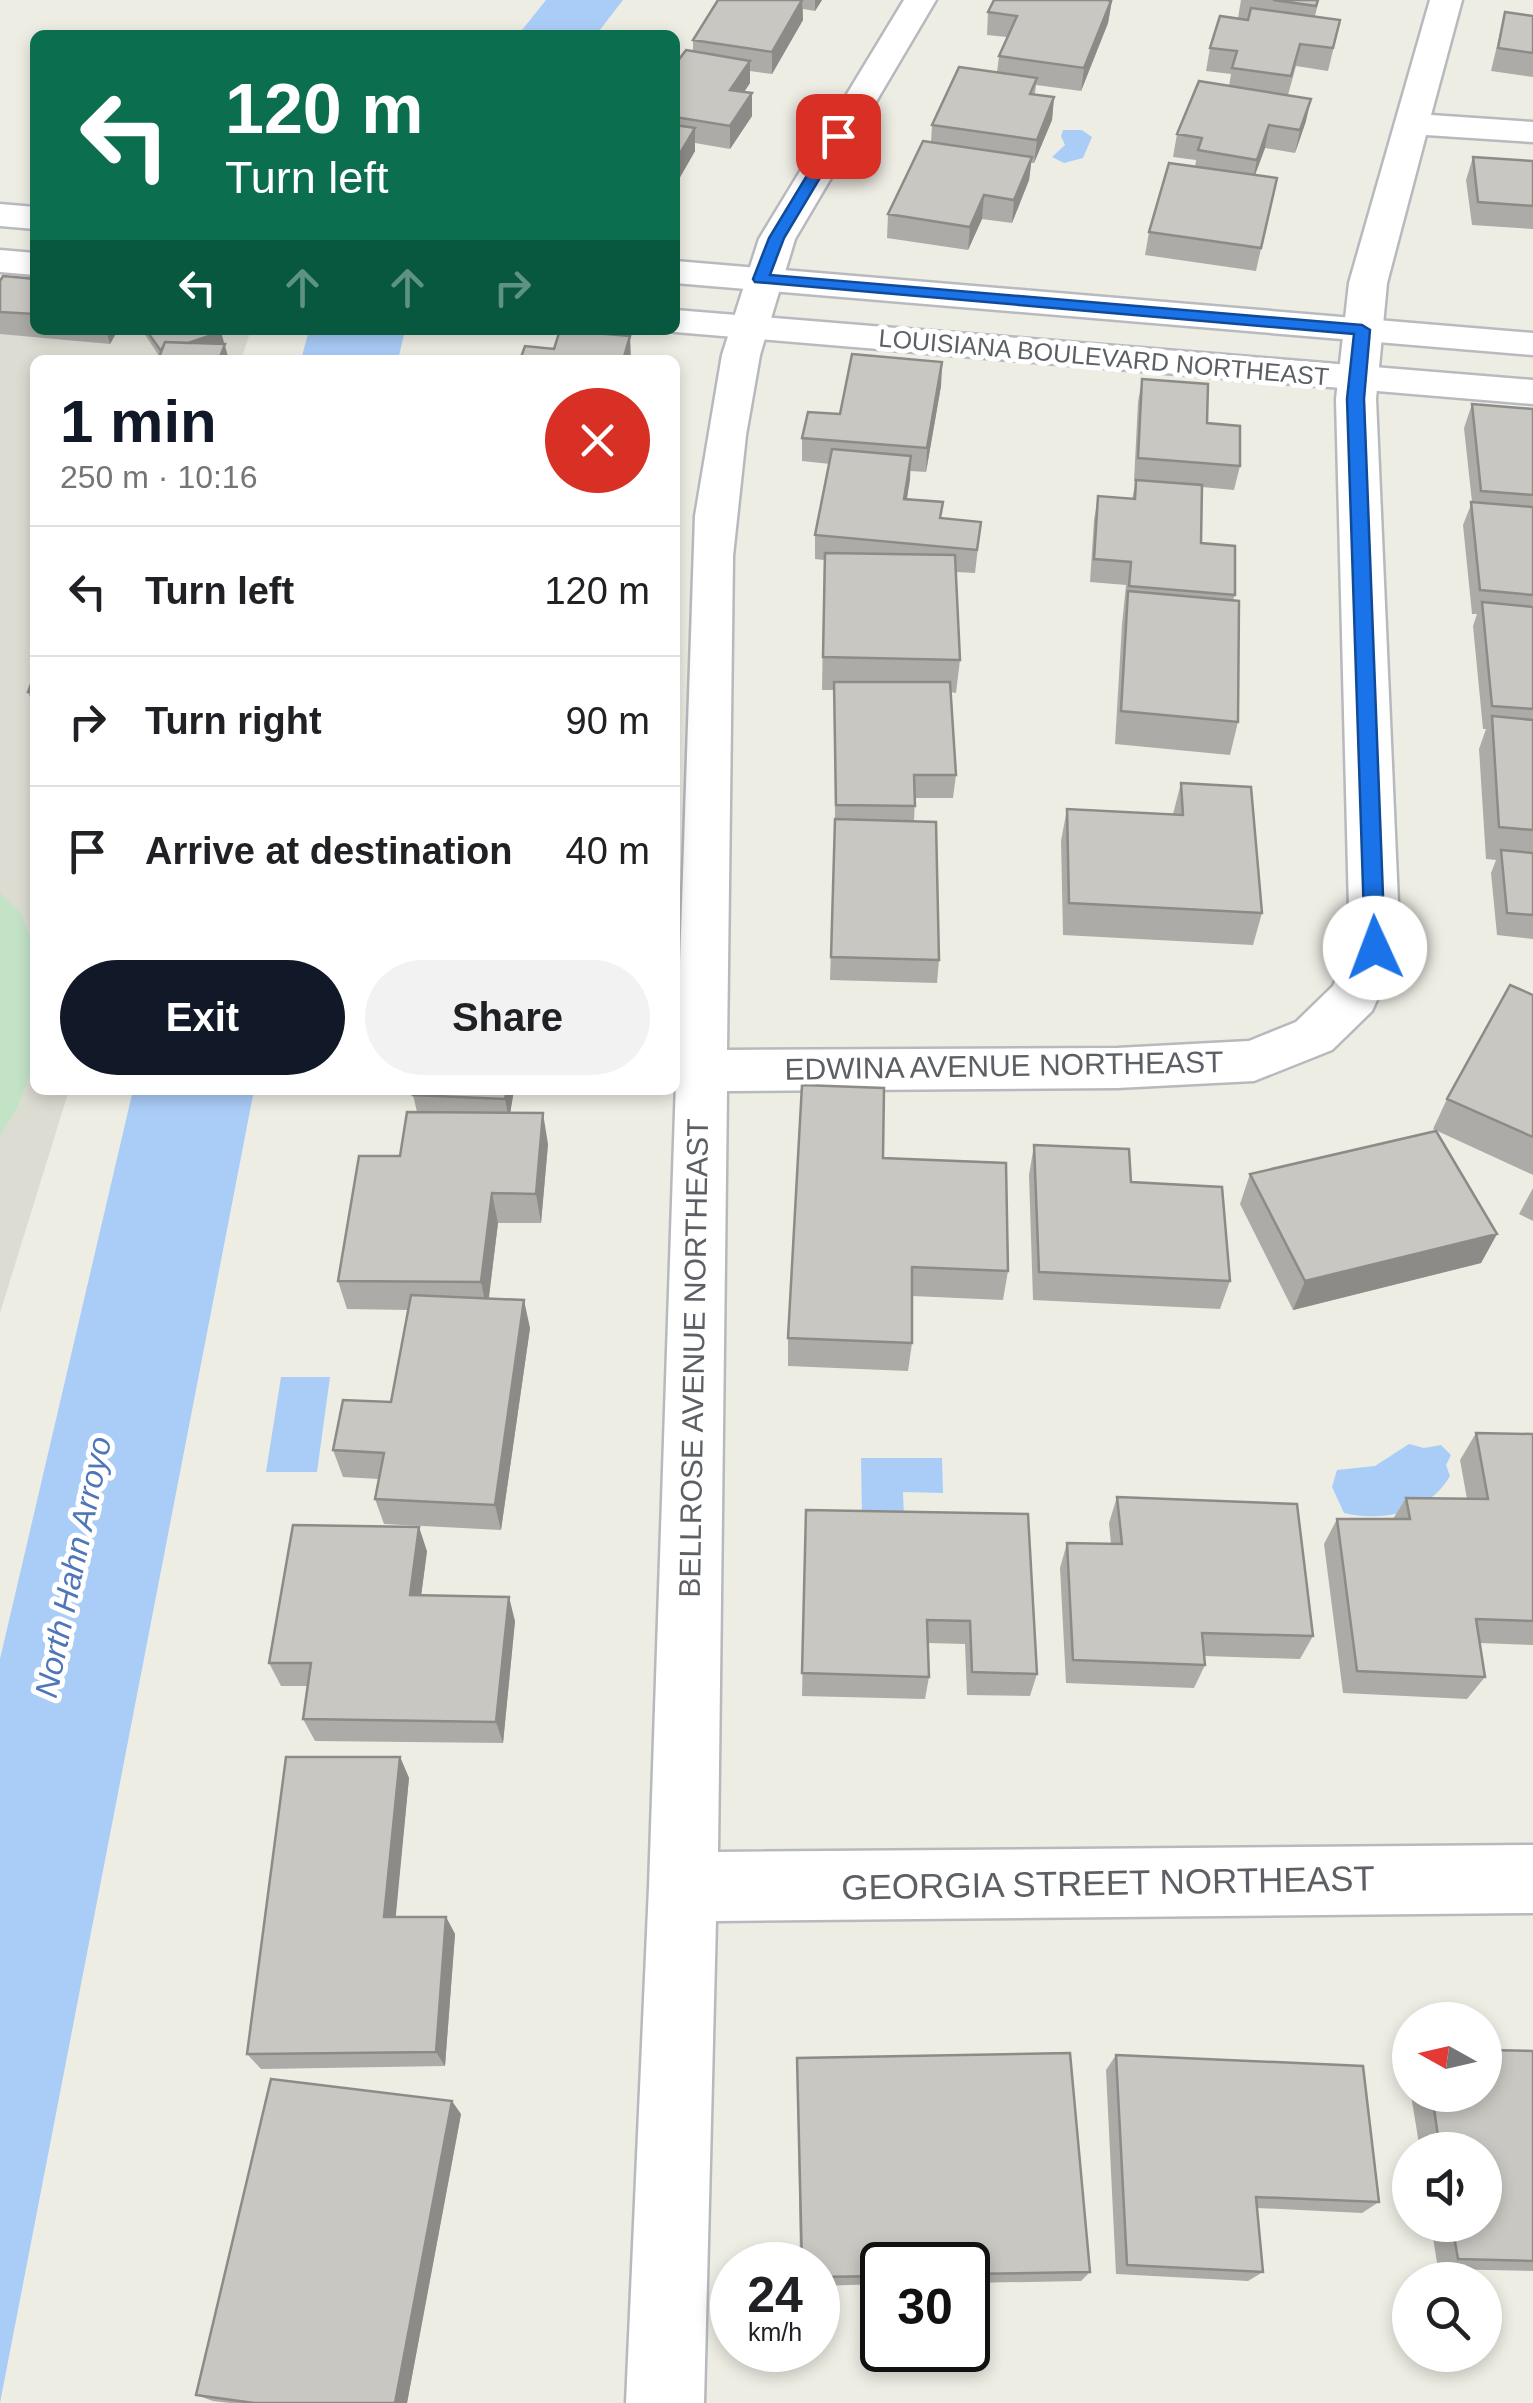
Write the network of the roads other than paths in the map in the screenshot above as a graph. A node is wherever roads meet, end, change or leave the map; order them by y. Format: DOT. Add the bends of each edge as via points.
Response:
graph roads {
  1 [pos="920,0"];
  2 [pos="1446,0"];
  3 [pos="1411,124"];
  4 [pos="1533,132"];
  5 [pos="0,215"];
  6 [pos="30,218"];
  7 [pos="0,261"];
  8 [pos="30,264"];
  9 [pos="680,274"];
  10 [pos="755,303"];
  11 [pos="680,320"];
  12 [pos="1362,330"];
  13 [pos="1533,344"];
  14 [pos="1358,378"];
  15 [pos="1533,392"];
  16 [pos="700,1071"];
  17 [pos="1533,1878"];
  18 [pos="683,1887"];
  19 [pos="665,2403"];
  1 -- 10 [label="street, BELLROSE AVENUE NORTHEAST" via="776,238"];
  2 -- 3 [label="street, EDWINA AVENUE NORTHEAST"];
  3 -- 4 [label="street"];
  3 -- 12 [label="street, EDWINA AVENUE NORTHEAST" via="1368,283"];
  5 -- 6 [label="street"];
  7 -- 8 [label="street"];
  9 -- 10 [label="street, LOUISIANA BOULEVARD NORTHEAST"];
  10 -- 11 [label="street, LOUISIANA BOULEVARD NORTHEAST"];
  10 -- 12 [label="street, LOUISIANA BOULEVARD NORTHEAST"];
  10 -- 14 [label="street, LOUISIANA BOULEVARD NORTHEAST"];
  10 -- 16 [label="street, BELLROSE AVENUE NORTHEAST" via="720,461 712,556"];
  12 -- 13 [label="street, LOUISIANA BOULEVARD NORTHEAST"];
  12 -- 14 [label="street, EDWINA AVENUE NORTHEAST"];
  14 -- 15 [label="street, LOUISIANA BOULEVARD NORTHEAST"];
  14 -- 16 [label="street, EDWINA AVENUE NORTHEAST" via="1375,948 1354,997 1314,1036 1254,1061"];
  16 -- 18 [label="street, BELLROSE AVENUE NORTHEAST"];
  17 -- 18 [label="street, GEORGIA STREET NORTHEAST"];
  18 -- 19 [label="street, BELLROSE AVENUE NORTHEAST"];
}
